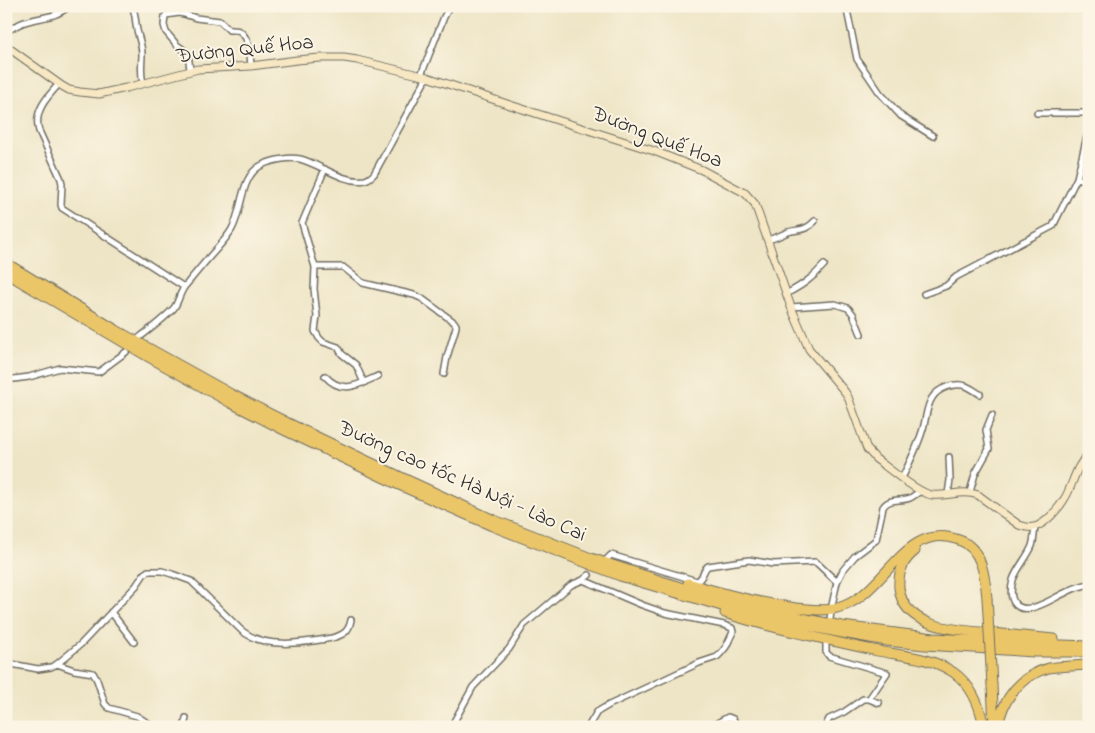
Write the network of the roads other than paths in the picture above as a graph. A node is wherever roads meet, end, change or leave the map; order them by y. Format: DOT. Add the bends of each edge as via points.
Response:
graph roads {
  1 [pos="69,6"];
  2 [pos="132,6"];
  3 [pos="450,6"];
  4 [pos="848,6"];
  5 [pos="6,32"];
  6 [pos="6,46"];
  7 [pos="251,66"];
  8 [pos="190,70"];
  9 [pos="424,76"];
  10 [pos="143,83"];
  11 [pos="59,84"];
  12 [pos="1089,112"];
  13 [pos="1037,113"];
  14 [pos="1089,128"];
  15 [pos="933,136"];
  16 [pos="1087,146"];
  17 [pos="325,169"];
  18 [pos="1077,178"];
  19 [pos="1089,181"];
  20 [pos="815,221"];
  21 [pos="768,240"];
  22 [pos="6,263"];
  23 [pos="824,265"];
  24 [pos="315,267"];
  25 [pos="6,273"];
  26 [pos="184,288"];
  27 [pos="786,294"];
  28 [pos="924,294"];
  29 [pos="791,307"];
  30 [pos="861,334"];
  31 [pos="139,338"];
  32 [pos="126,352"];
  33 [pos="444,374"];
  34 [pos="326,376"];
  35 [pos="378,376"];
  36 [pos="6,380"];
  37 [pos="364,383"];
  38 [pos="980,394"];
  39 [pos="992,415"];
  40 [pos="1089,454"];
  41 [pos="948,457"];
  42 [pos="902,478"];
  43 [pos="921,491"];
  44 [pos="970,492"];
  45 [pos="948,494"];
  46 [pos="1035,527"];
  47 [pos="604,562"];
  48 [pos="634,572"];
  49 [pos="589,576"];
  50 [pos="583,580"];
  51 [pos="837,582"];
  52 [pos="1089,584"];
  53 [pos="681,595"];
  54 [pos="984,598"];
  55 [pos="832,605"];
  56 [pos="111,612"];
  57 [pos="831,612"];
  58 [pos="830,619"];
  59 [pos="351,620"];
  60 [pos="134,642"];
  61 [pos="1089,642"];
  62 [pos="826,644"];
  63 [pos="1089,646"];
  64 [pos="1089,652"];
  65 [pos="6,663"];
  66 [pos="57,664"];
  67 [pos="1089,665"];
  68 [pos="989,685"];
  69 [pos="869,699"];
  70 [pos="880,703"];
  71 [pos="186,718"];
  72 [pos="154,727"];
  73 [pos="184,727"];
  74 [pos="451,727"];
  75 [pos="588,727"];
  76 [pos="710,727"];
  77 [pos="738,727"];
  78 [pos="825,727"];
  79 [pos="986,727"];
  80 [pos="994,727"];
  81 [pos="998,727"];
  1 -- 5 [label="street" via="58,14 27,21"];
  2 -- 10 [label="street" via="141,43"];
  3 -- 9 [label="street"];
  4 -- 15 [label="street" via="859,63 883,98 902,116"];
  6 -- 11 [label="street, Đường Quế Hoa"];
  7 -- 8 [label="street, Đường Quế Hoa"];
  7 -- 8 [label="street" via="250,48 242,32 229,30 216,20 179,13 166,14 165,28 177,45 188,53"];
  7 -- 9 [label="street, Đường Quế Hoa" via="344,58"];
  8 -- 10 [label="street, Đường Quế Hoa"];
  9 -- 17 [label="street" via="370,178 351,179"];
  9 -- 21 [label="street, Đường Quế Hoa" via="654,151 702,170 750,198"];
  10 -- 11 [label="street, Đường Quế Hoa" via="99,94 69,90"];
  11 -- 26 [label="street" via="43,103 37,125 61,179 60,205"];
  12 -- 13 [label="street"];
  14 -- 16 [label="street"];
  16 -- 18 [label="street"];
  17 -- 24 [label="street" via="302,223"];
  17 -- 26 [label="street" via="294,159 274,161 256,169 247,184 231,231"];
  18 -- 19 [label="street"];
  18 -- 28 [label="street" via="1053,226 956,277 946,286"];
  20 -- 21 [label="street" via="801,230"];
  21 -- 27 [label="street, Đường Quế Hoa"];
  22 -- 48 [label="highway, Đường cao tốc Hà Nội - Lào Cai" via="116,330 286,422 494,520"];
  23 -- 27 [label="street" via="802,286"];
  24 -- 33 [label="street" via="343,267 363,283 422,298 454,322 456,327"];
  24 -- 37 [label="street" via="317,334 323,342 338,347 356,365"];
  25 -- 53 [label="highway, Đường cao tốc Hà Nội - Lào Cai" via="231,403 333,454 492,526 612,573"];
  26 -- 31 [label="street" via="173,309"];
  27 -- 29 [label="street, Đường Quế Hoa"];
  29 -- 30 [label="street" via="834,304 848,308"];
  29 -- 42 [label="street, Đường Quế Hoa" via="809,349 848,397 867,449"];
  32 -- 36 [label="street" via="99,372 60,368"];
  34 -- 37 [label="street" via="331,382 345,387"];
  35 -- 37 [label="street"];
  38 -- 42 [label="street" via="960,384 935,394 915,452"];
  39 -- 44 [label="street" via="986,430 989,450 975,474"];
  40 -- 46 [label="street" via="1081,463 1062,503"];
  41 -- 45 [label="street"];
  42 -- 43 [label="street, Đường Quế Hoa"];
  43 -- 45 [label="street, Đường Quế Hoa" via="930,495"];
  43 -- 51 [label="street" via="907,499 885,504 876,540 849,563"];
  44 -- 45 [label="street, Đường Quế Hoa"];
  44 -- 46 [label="street" via="1019,525"];
  46 -- 52 [label="street" via="1031,548 1013,580 1015,606 1034,607"];
  47 -- 51 [label="street" via="611,555 697,581 708,566 749,560 780,564 815,562"];
  48 -- 54 [label="highway" via="754,601 832,609 850,604 866,593 916,543 930,537 949,536 975,550 983,570"];
  48 -- 63 [label="highway, Đường cao tốc Hà Nội - Lào Cai" via="756,609 842,626 934,638"];
  49 -- 50 [label="street"];
  50 -- 74 [label="street" via="572,585 524,625 509,648 472,687"];
  50 -- 75 [label="street" via="650,607 729,627 733,632 717,657 609,705 597,712"];
  51 -- 55 [label="street"];
  53 -- 64 [label="highway, Đường cao tốc Hà Nội - Lào Cai" via="755,616 887,641 1034,652"];
  53 -- 79 [label="highway" via="736,617 941,665 970,689"];
  54 -- 61 [label="highway" via="973,556 963,547 949,542 931,542 919,547 910,554 900,572 900,592 904,603 917,617 934,625"];
  54 -- 68 [label="highway"];
  56 -- 59 [label="street" via="144,574 162,571 191,581 247,635 268,643 332,638 347,631"];
  56 -- 60 [label="street"];
  56 -- 66 [label="street"];
  57 -- 58 [label="street"];
  62 -- 69 [label="street" via="829,656 887,673"];
  65 -- 66 [label="street" via="38,670"];
  66 -- 72 [label="street" via="93,673 109,708 137,716"];
  67 -- 81 [label="highway" via="1051,668 1030,676 1008,699"];
  68 -- 79 [label="highway"];
  68 -- 80 [label="highway"];
  69 -- 70 [label="street"];
  69 -- 78 [label="street" via="863,699 831,717"];
  71 -- 73 [label="street"];
  76 -- 77 [label="street" via="728,717"];
}
